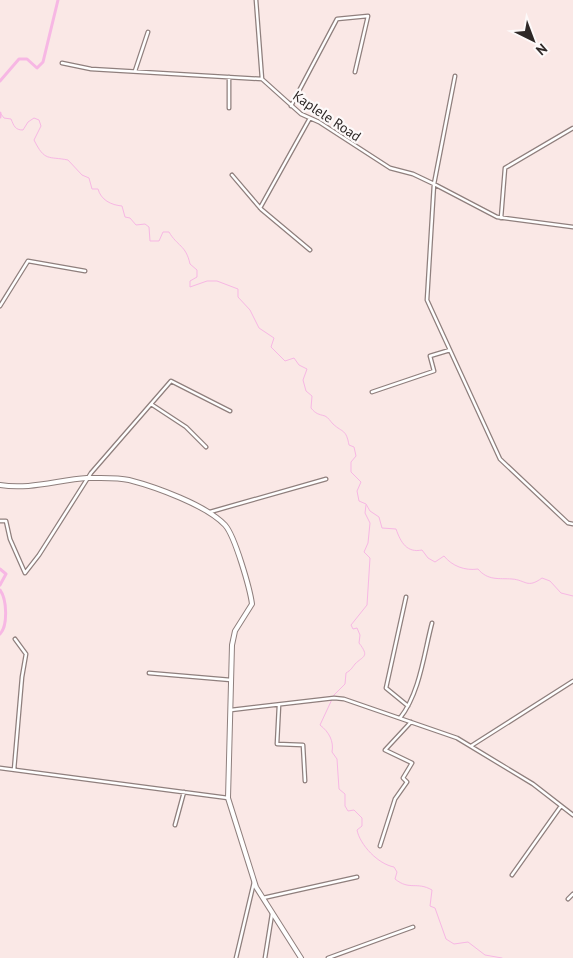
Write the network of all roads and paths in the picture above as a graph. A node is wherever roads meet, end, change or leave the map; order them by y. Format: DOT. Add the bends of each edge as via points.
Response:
graph roads {
  1 [pos="256,0"];
  2 [pos="148,32"];
  3 [pos="62,63"];
  4 [pos="135,71"];
  5 [pos="355,72"];
  6 [pos="455,76"];
  7 [pos="229,77"];
  8 [pos="262,79"];
  9 [pos="291,106"];
  10 [pos="229,108"];
  11 [pos="310,118"];
  12 [pos="573,128"];
  13 [pos="232,176"];
  14 [pos="434,184"];
  15 [pos="260,208"];
  16 [pos="500,218"];
  17 [pos="573,227"];
  18 [pos="310,250"];
  19 [pos="85,271"];
  20 [pos="0,306"];
  21 [pos="450,350"];
  22 [pos="372,392"];
  23 [pos="151,404"];
  24 [pos="230,411"];
  25 [pos="206,446"];
  26 [pos="87,478"];
  27 [pos="326,479"];
  28 [pos="0,485"];
  29 [pos="209,513"];
  30 [pos="0,521"];
  31 [pos="573,524"];
  32 [pos="406,597"];
  33 [pos="432,623"];
  34 [pos="15,639"];
  35 [pos="149,673"];
  36 [pos="231,680"];
  37 [pos="573,681"];
  38 [pos="279,705"];
  39 [pos="408,706"];
  40 [pos="231,710"];
  41 [pos="400,718"];
  42 [pos="412,722"];
  43 [pos="471,746"];
  44 [pos="0,768"];
  45 [pos="14,770"];
  46 [pos="306,781"];
  47 [pos="184,792"];
  48 [pos="228,798"];
  49 [pos="561,806"];
  50 [pos="573,815"];
  51 [pos="175,825"];
  52 [pos="380,846"];
  53 [pos="512,875"];
  54 [pos="357,878"];
  55 [pos="254,882"];
  56 [pos="573,894"];
  57 [pos="263,898"];
  58 [pos="568,900"];
  59 [pos="272,913"];
  60 [pos="413,927"];
  61 [pos="236,958"];
  62 [pos="265,958"];
  63 [pos="301,958"];
  64 [pos="328,958"];
  1 -- 8 [label="street"];
  2 -- 4 [label="street"];
  3 -- 4 [label="street" via="91,69"];
  4 -- 7 [label="street"];
  5 -- 9 [label="street" via="368,16 337,19"];
  6 -- 14 [label="street"];
  7 -- 8 [label="street"];
  7 -- 10 [label="street"];
  8 -- 9 [label="street, Kaplele Road"];
  9 -- 11 [label="street, Kaplele Road"];
  11 -- 14 [label="street, Kaplele Road" via="390,168"];
  11 -- 15 [label="street"];
  12 -- 16 [label="street" via="505,168"];
  13 -- 15 [label="street"];
  14 -- 16 [label="street, Kaplele Road"];
  14 -- 21 [label="street" via="426,299"];
  15 -- 18 [label="street"];
  16 -- 17 [label="street, Kaplele Road"];
  19 -- 20 [label="street" via="28,261"];
  21 -- 22 [label="street" via="430,356 434,370"];
  21 -- 31 [label="street" via="500,459"];
  23 -- 24 [label="street" via="172,381"];
  23 -- 25 [label="street" via="186,427"];
  23 -- 26 [label="street"];
  26 -- 28 [label="street" via="31,486"];
  26 -- 29 [label="street" via="128,480"];
  26 -- 30 [label="street" via="25,573 6,521"];
  27 -- 29 [label="street"];
  29 -- 36 [label="street" via="228,530 251,593 251,609 237,626 232,639"];
  32 -- 39 [label="street" via="386,688"];
  33 -- 39 [label="street"];
  34 -- 45 [label="street" via="26,654"];
  35 -- 36 [label="street"];
  36 -- 40 [label="street"];
  37 -- 43 [label="street"];
  38 -- 40 [label="street"];
  38 -- 41 [label="street" via="336,698"];
  38 -- 46 [label="street" via="276,744 303,744"];
  39 -- 41 [label="street"];
  40 -- 48 [label="street"];
  41 -- 42 [label="street"];
  42 -- 43 [label="street"];
  42 -- 52 [label="street" via="385,750 412,763 403,778 408,782 395,799"];
  43 -- 49 [label="street" via="530,782"];
  44 -- 45 [label="street"];
  45 -- 47 [label="street"];
  47 -- 48 [label="street"];
  47 -- 51 [label="street"];
  48 -- 55 [label="street"];
  49 -- 50 [label="street"];
  49 -- 53 [label="street"];
  54 -- 57 [label="street"];
  55 -- 57 [label="street"];
  55 -- 61 [label="street"];
  56 -- 58 [label="street"];
  57 -- 59 [label="street"];
  59 -- 62 [label="street"];
  59 -- 63 [label="street"];
  60 -- 64 [label="street"];
}
